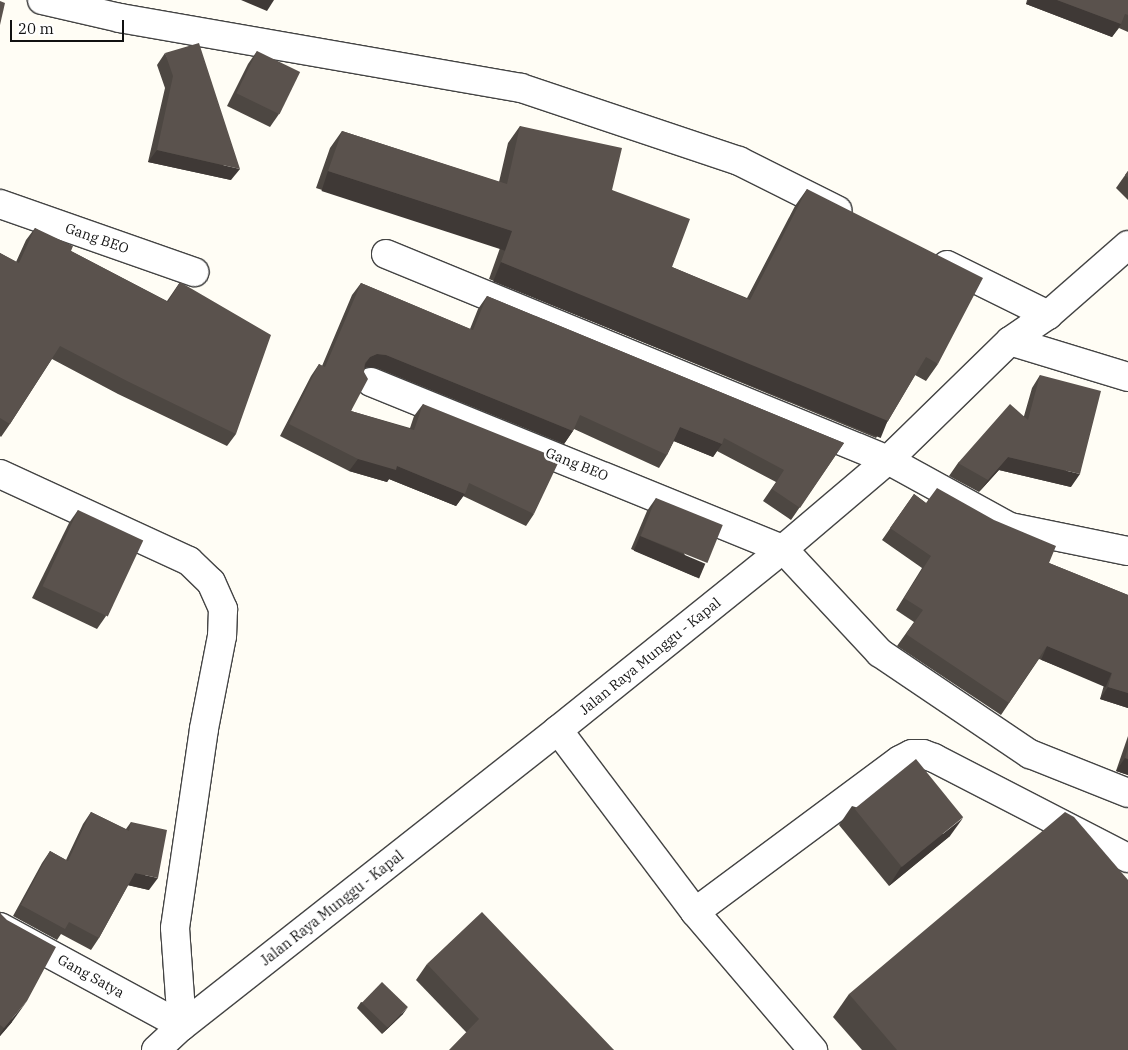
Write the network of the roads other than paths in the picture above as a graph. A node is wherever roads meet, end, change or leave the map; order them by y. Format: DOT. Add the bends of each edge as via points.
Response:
graph roads {
  1 [pos="42,0"];
  2 [pos="0,204"];
  3 [pos="863,223"];
  4 [pos="1128,245"];
  5 [pos="386,254"];
  6 [pos="925,254"];
  7 [pos="194,272"];
  8 [pos="1048,316"];
  9 [pos="1010,341"];
  10 [pos="1128,377"];
  11 [pos="371,382"];
  12 [pos="888,460"];
  13 [pos="0,474"];
  14 [pos="783,549"];
  15 [pos="1128,551"];
  16 [pos="558,730"];
  17 [pos="1128,793"];
  18 [pos="1128,858"];
  19 [pos="696,912"];
  20 [pos="0,927"];
  21 [pos="182,1026"];
  22 [pos="156,1050"];
  23 [pos="812,1050"];
  1 -- 3 [label="street" via="120,18 521,88 739,161"];
  2 -- 7 [label="street, Gang BEO"];
  4 -- 8 [label="street, Jalan Raya Munggu - Kapal"];
  5 -- 12 [label="street"];
  6 -- 8 [label="street"];
  8 -- 9 [label="street, Jalan Raya Munggu - Kapal"];
  9 -- 10 [label="street"];
  9 -- 12 [label="street, Jalan Raya Munggu - Kapal"];
  11 -- 14 [label="street, Gang BEO"];
  12 -- 14 [label="street, Jalan Raya Munggu - Kapal"];
  12 -- 15 [label="street" via="1010,527"];
  13 -- 21 [label="street" via="189,561 211,582 222,609 222,636 204,729 175,928"];
  14 -- 16 [label="street, Jalan Raya Munggu - Kapal"];
  14 -- 17 [label="street" via="880,653 1030,754"];
  16 -- 19 [label="street"];
  16 -- 21 [label="street, Jalan Raya Munggu - Kapal"];
  18 -- 19 [label="street" via="934,758 912,754"];
  19 -- 23 [label="street"];
  20 -- 21 [label="street, Gang Satya"];
  21 -- 22 [label="street, Jalan Raya Munggu - Kapal"];
}
